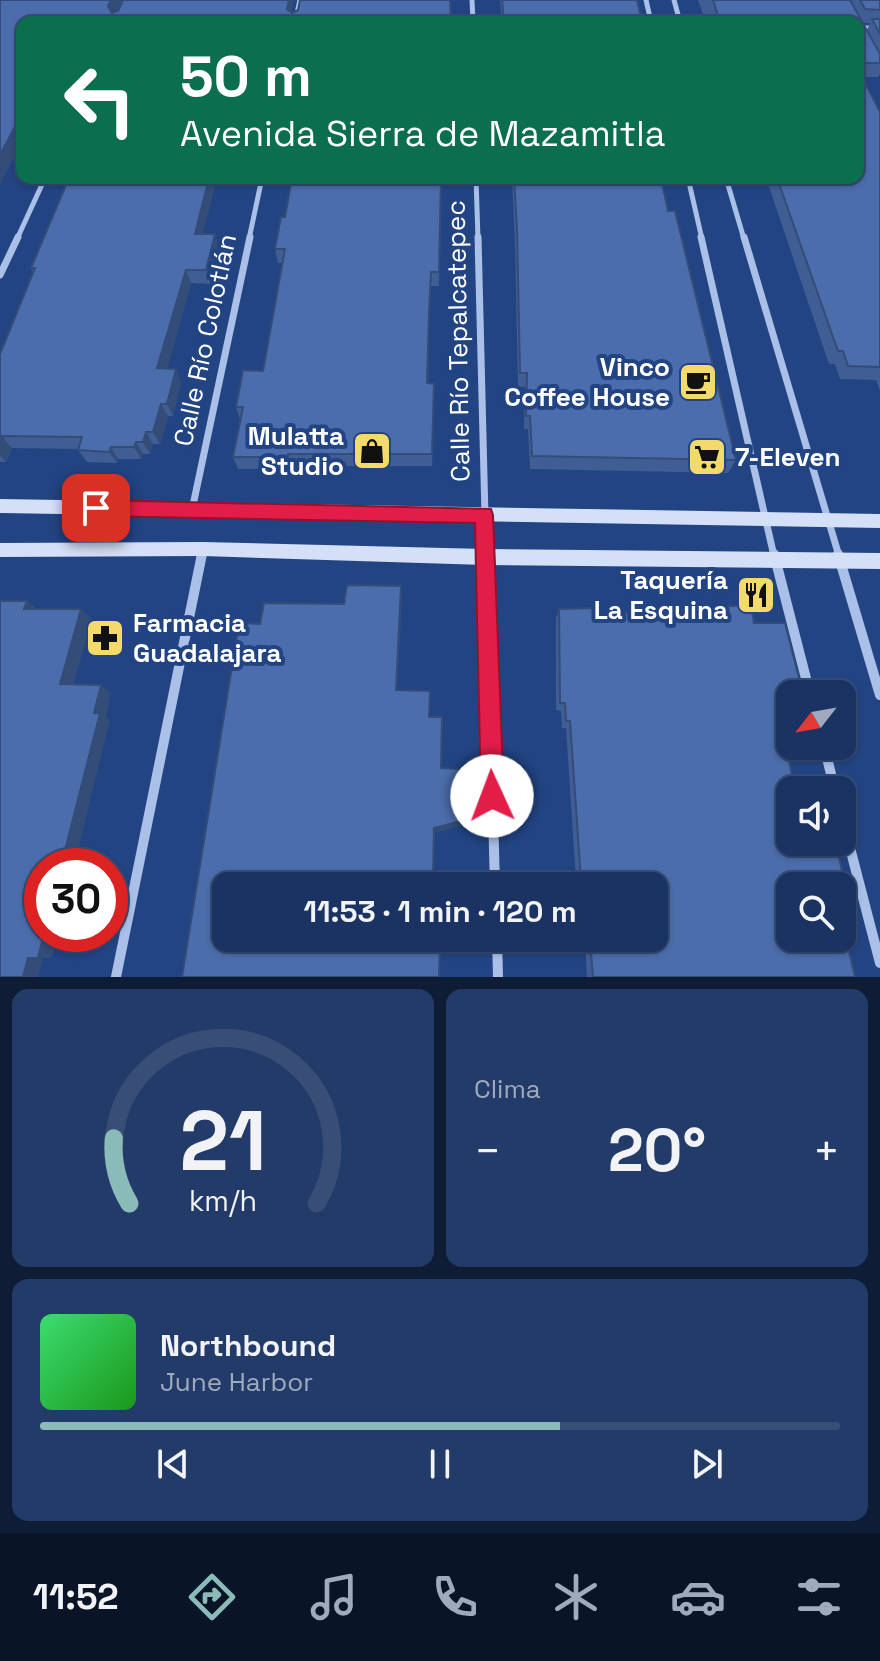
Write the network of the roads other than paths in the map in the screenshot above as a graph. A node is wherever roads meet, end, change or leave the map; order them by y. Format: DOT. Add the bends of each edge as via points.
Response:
graph roads {
  1 [pos="42,184"];
  2 [pos="261,184"];
  3 [pos="476,184"];
  4 [pos="689,184"];
  5 [pos="728,184"];
  6 [pos="0,275"];
  7 [pos="0,506"];
  8 [pos="191,510"];
  9 [pos="484,515"];
  10 [pos="768,520"];
  11 [pos="828,521"];
  12 [pos="880,521"];
  13 [pos="203,549"];
  14 [pos="0,550"];
  15 [pos="485,557"];
  16 [pos="775,559"];
  17 [pos="840,560"];
  18 [pos="880,561"];
  19 [pos="806,680"];
  20 [pos="880,695"];
  21 [pos="852,856"];
  22 [pos="495,872"];
  23 [pos="497,952"];
  24 [pos="880,963"];
  25 [pos="116,977"];
  26 [pos="498,977"];
  1 -- 6 [label="street"];
  2 -- 8 [label="street, Calle Río Colotlán"];
  3 -- 9 [label="street, Calle Río Tepalcatepec"];
  4 -- 10 [label="street"];
  5 -- 11 [label="street"];
  7 -- 8 [label="street"];
  8 -- 9 [label="street"];
  9 -- 10 [label="street"];
  9 -- 15 [label="street, Calle Río Tepalcatepec"];
  10 -- 11 [label="street"];
  10 -- 16 [label="street"];
  11 -- 12 [label="street"];
  11 -- 17 [label="street"];
  13 -- 14 [label="street"];
  13 -- 15 [label="street"];
  13 -- 25 [label="street"];
  15 -- 16 [label="street"];
  15 -- 22 [label="street, Calle Río Tepalcatepec"];
  16 -- 17 [label="street"];
  16 -- 19 [label="street"];
  17 -- 18 [label="street"];
  17 -- 20 [label="street"];
  21 -- 24 [label="street"];
  23 -- 26 [label="street"];
}
